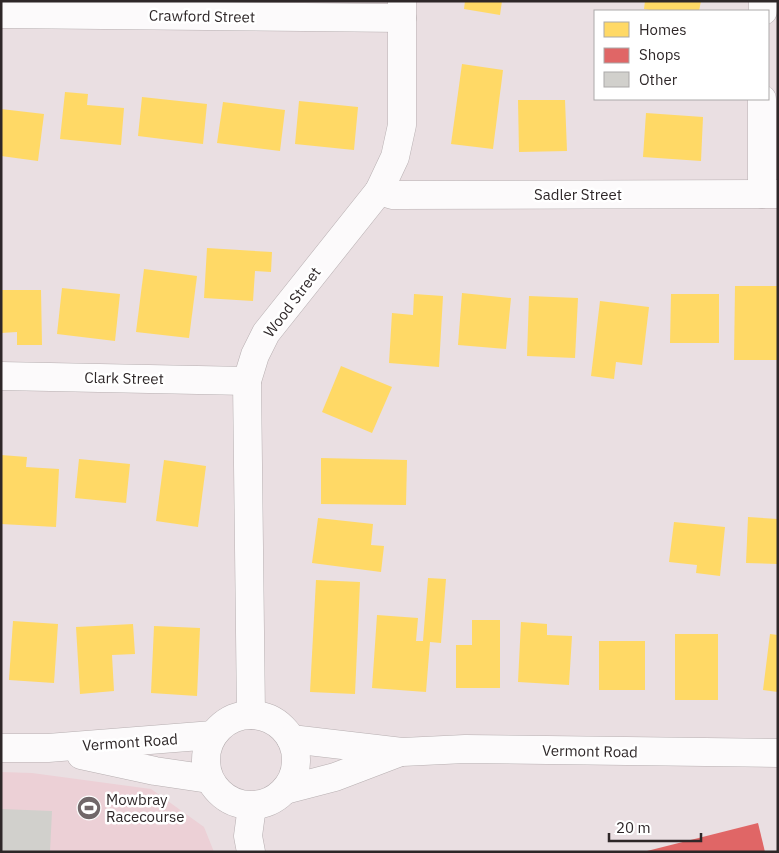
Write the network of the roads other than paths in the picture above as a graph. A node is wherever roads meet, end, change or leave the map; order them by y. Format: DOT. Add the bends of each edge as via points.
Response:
graph roads {
  1 [pos="402,10"];
  2 [pos="1,14"];
  3 [pos="762,100"];
  4 [pos="379,191"];
  5 [pos="770,194"];
  6 [pos="1,376"];
  7 [pos="247,381"];
  8 [pos="251,715"];
  9 [pos="213,735"];
  10 [pos="291,739"];
  11 [pos="1,748"];
  12 [pos="48,748"];
  13 [pos="402,752"];
  14 [pos="778,753"];
  15 [pos="209,779"];
  16 [pos="285,790"];
  17 [pos="252,806"];
  18 [pos="251,852"];
  1 -- 2 [label="street, Crawford Street"];
  1 -- 4 [label="street, Wood Street" via="402,125 395,157"];
  3 -- 5 [label="street"];
  4 -- 5 [label="street, Sadler Street" via="402,195"];
  4 -- 7 [label="street, Wood Street" via="266,333"];
  6 -- 7 [label="street, Clark Street"];
  7 -- 8 [label="street, Wood Street"];
  8 -- 9 [label="street" via="229,720"];
  8 -- 10 [label="street" via="265,717 278,724"];
  9 -- 12 [label="street, Vermont Road"];
  9 -- 15 [label="street" via="205,756"];
  10 -- 13 [label="street, Vermont Road"];
  10 -- 16 [label="street" via="297,759 293,778"];
  11 -- 12 [label="street, Vermont Road"];
  12 -- 15 [label="street, Vermont Road"];
  13 -- 14 [label="street, Vermont Road" via="465,749"];
  13 -- 16 [label="street, Vermont Road" via="335,778"];
  15 -- 17 [label="street" via="230,801"];
  16 -- 17 [label="street, Vermont Road" via="267,803"];
  17 -- 18 [label="street" via="248,836"];
}
